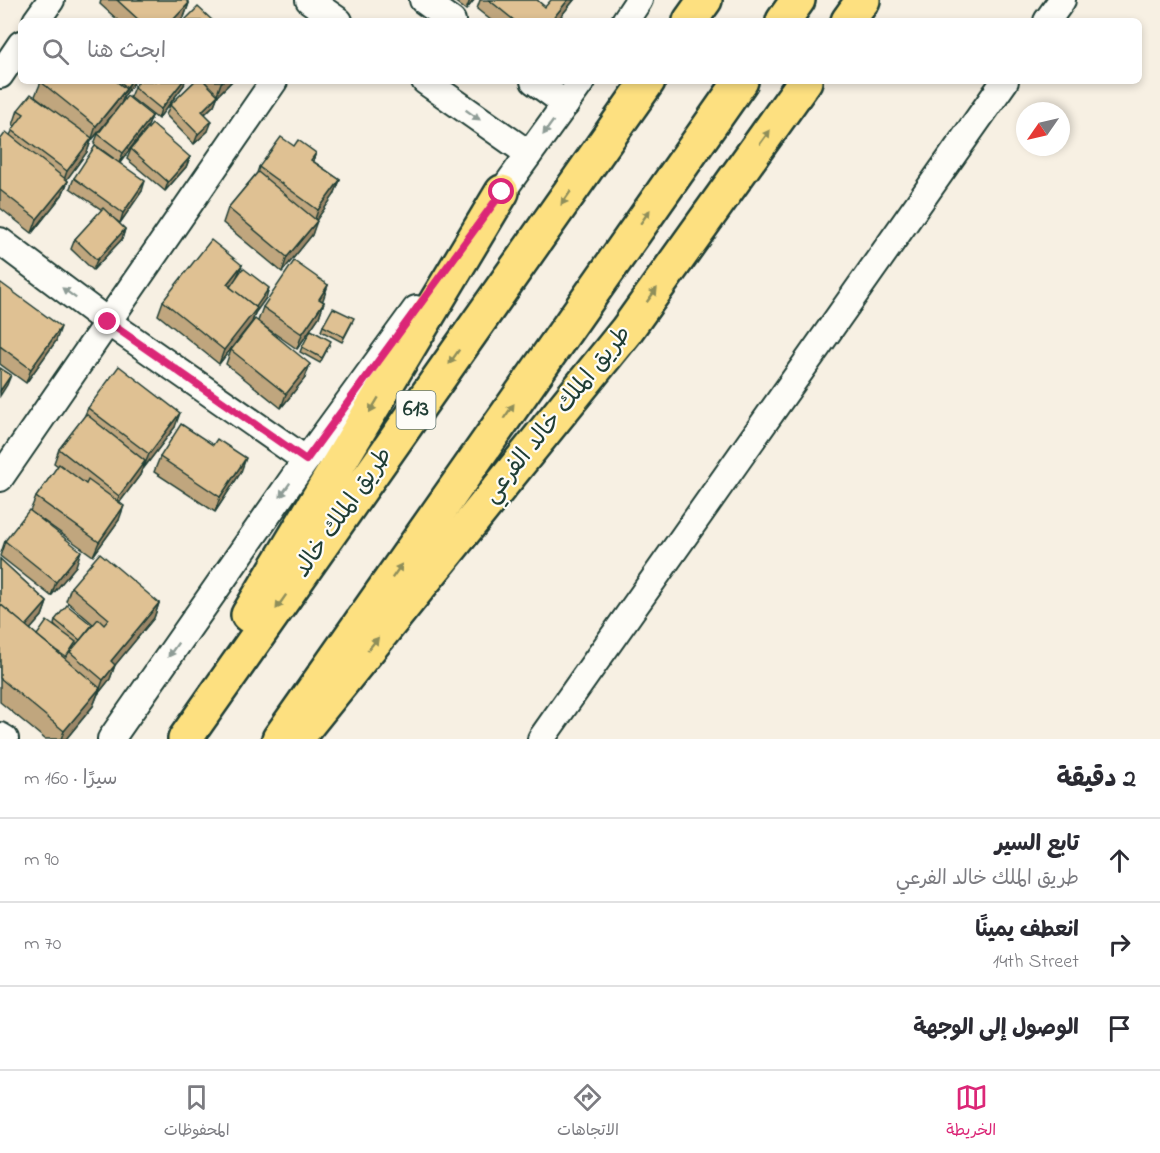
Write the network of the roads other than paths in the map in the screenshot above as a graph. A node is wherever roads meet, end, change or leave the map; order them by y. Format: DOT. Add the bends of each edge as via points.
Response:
graph roads {
  1 [pos="51,0"];
  2 [pos="423,0"];
  3 [pos="639,0"];
  4 [pos="705,0"];
  5 [pos="798,0"];
  6 [pos="863,0"];
  7 [pos="1062,0"];
  8 [pos="38,18"];
  9 [pos="448,18"];
  10 [pos="627,18"];
  11 [pos="692,18"];
  12 [pos="785,18"];
  13 [pos="850,18"];
  14 [pos="1049,18"];
  15 [pos="18,48"];
  16 [pos="0,75"];
  17 [pos="272,84"];
  18 [pos="429,84"];
  19 [pos="538,84"];
  20 [pos="580,84"];
  21 [pos="646,84"];
  22 [pos="739,84"];
  23 [pos="803,84"];
  24 [pos="1003,84"];
  25 [pos="566,104"];
  26 [pos="529,154"];
  27 [pos="502,192"];
  28 [pos="0,241"];
  29 [pos="108,322"];
  30 [pos="306,460"];
  31 [pos="0,478"];
  32 [pos="0,736"];
  33 [pos="5,739"];
  34 [pos="111,739"];
  35 [pos="173,739"];
  36 [pos="185,739"];
  37 [pos="279,739"];
  38 [pos="297,739"];
  39 [pos="541,739"];
  1 -- 8 [label="street"];
  2 -- 9 [label="street"];
  3 -- 10 [label="street"];
  4 -- 11 [label="main road"];
  5 -- 12 [label="main road"];
  6 -- 13 [label="main road"];
  7 -- 14 [label="street"];
  15 -- 16 [label="street"];
  17 -- 29 [label="street"];
  18 -- 26 [label="street, one-way"];
  19 -- 25 [label="street"];
  20 -- 25 [label="street"];
  21 -- 36 [label="main road, طريق الملك خالد / 613, one-way"];
  37 -- 22 [label="main road, one-way"];
  38 -- 23 [label="main road, طريق الملك خالد الفرعي, one-way" via="626,331"];
  24 -- 39 [label="street"];
  25 -- 26 [label="street, one-way"];
  26 -- 27 [label="street"];
  27 -- 30 [label="street"];
  27 -- 35 [label="main road, one-way"];
  29 -- 28 [label="street, one-way"];
  29 -- 30 [label="street"];
  29 -- 31 [label="street"];
  30 -- 34 [label="street, one-way"];
  32 -- 33 [label="street"];
}
